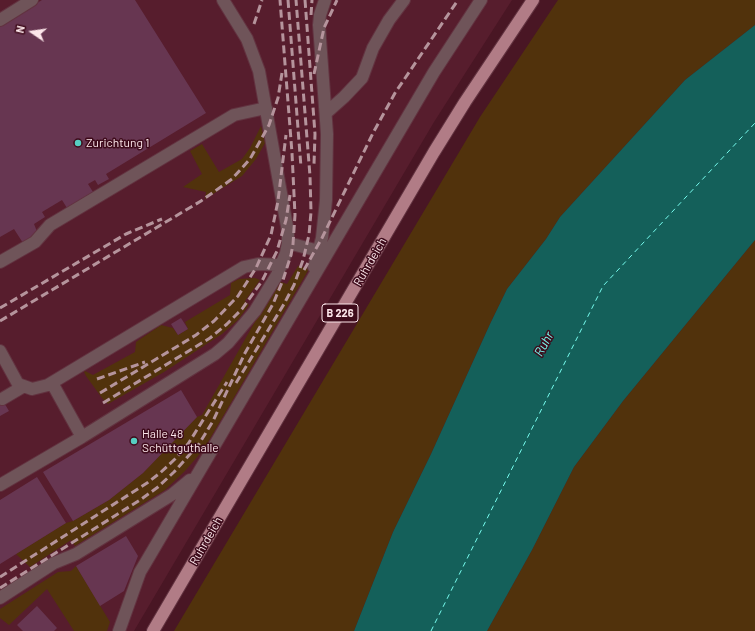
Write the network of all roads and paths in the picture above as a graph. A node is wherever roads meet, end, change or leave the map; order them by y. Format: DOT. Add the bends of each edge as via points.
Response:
graph roads {
  1 [pos="32,0"];
  2 [pos="223,0"];
  3 [pos="325,0"];
  4 [pos="404,0"];
  5 [pos="481,0"];
  6 [pos="533,0"];
  7 [pos="0,20"];
  8 [pos="266,108"];
  9 [pos="326,114"];
  10 [pos="288,243"];
  11 [pos="319,251"];
  12 [pos="0,262"];
  13 [pos="282,265"];
  14 [pos="308,287"];
  15 [pos="0,351"];
  16 [pos="52,383"];
  17 [pos="24,386"];
  18 [pos="2,399"];
  19 [pos="82,437"];
  20 [pos="198,472"];
  21 [pos="0,486"];
  22 [pos="0,598"];
  23 [pos="119,631"];
  24 [pos="153,631"];
  1 -- 7 [label="lane"];
  2 -- 8 [label="lane" via="247,39 257,63"];
  3 -- 9 [label="lane" via="319,25"];
  4 -- 9 [label="lane" via="373,48 362,78"];
  5 -- 14 [label="lane" via="434,72"];
  6 -- 24 [label="main road, Ruhrdeich / B 226" via="434,152"];
  8 -- 10 [label="lane"];
  8 -- 12 [label="lane" via="234,115 50,225 35,242"];
  9 -- 11 [label="lane" via="326,200"];
  10 -- 11 [label="lane"];
  10 -- 13 [label="lane"];
  11 -- 14 [label="lane"];
  13 -- 16 [label="lane" via="258,264 244,267"];
  13 -- 19 [label="lane" via="255,311 215,354 168,390"];
  14 -- 20 [label="lane"];
  15 -- 17 [label="lane" via="18,384"];
  16 -- 17 [label="lane" via="32,389"];
  16 -- 19 [label="lane"];
  17 -- 18 [label="lane"];
  19 -- 21 [label="lane" via="53,460"];
  20 -- 22 [label="lane" via="173,494 76,554 54,563"];
  20 -- 23 [label="lane" via="140,572"];
}
